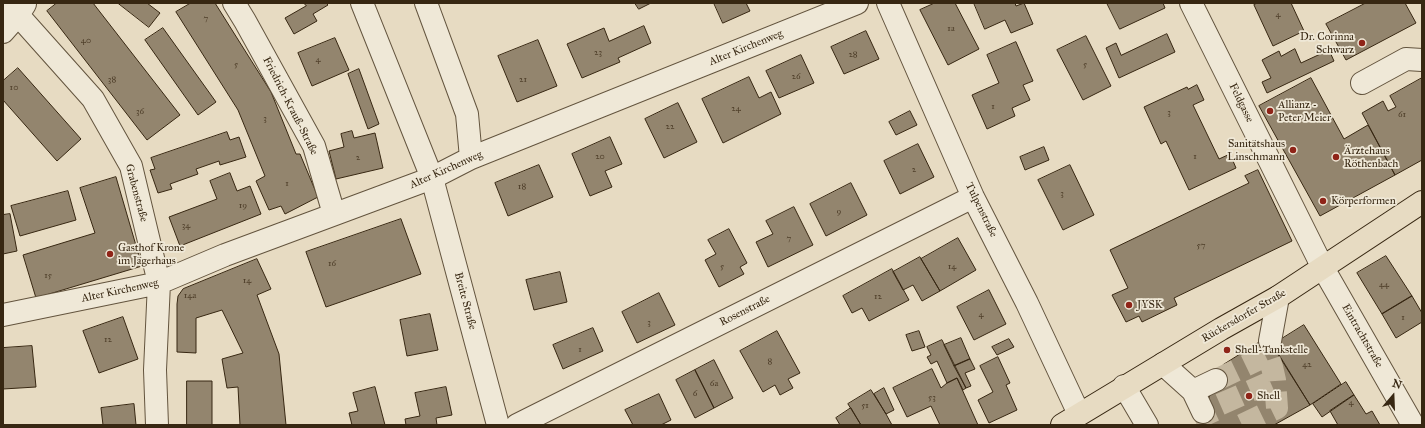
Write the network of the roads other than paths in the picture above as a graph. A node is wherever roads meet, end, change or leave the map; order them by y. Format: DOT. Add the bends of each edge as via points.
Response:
graph roads {
  1 [pos="234,3"];
  2 [pos="362,3"];
  3 [pos="426,3"];
  4 [pos="857,3"];
  5 [pos="888,3"];
  6 [pos="1191,3"];
  7 [pos="15,8"];
  8 [pos="3,32"];
  9 [pos="1422,60"];
  10 [pos="1362,83"];
  11 [pos="471,158"];
  12 [pos="432,178"];
  13 [pos="974,197"];
  14 [pos="1422,202"];
  15 [pos="334,214"];
  16 [pos="1323,268"];
  17 [pos="158,283"];
  18 [pos="1278,297"];
  19 [pos="3,315"];
  20 [pos="1270,342"];
  21 [pos="1163,364"];
  22 [pos="1124,386"];
  23 [pos="1204,396"];
  24 [pos="1071,420"];
  25 [pos="157,425"];
  26 [pos="498,425"];
  27 [pos="517,425"];
  28 [pos="1147,425"];
  29 [pos="1413,425"];
  1 -- 15 [label="street, Friedrich-Krauß-Straße" via="314,146"];
  2 -- 12 [label="street, Breite Straße"];
  3 -- 11 [label="street" via="467,114"];
  4 -- 11 [label="street, Alter Kirchenweg"];
  5 -- 13 [label="street, Tulpenstraße"];
  6 -- 16 [label="street, Feldgasse"];
  7 -- 8 [label="street"];
  7 -- 17 [label="street, Grabenstraße" via="92,99 131,166"];
  9 -- 10 [label="street" via="1406,60"];
  11 -- 12 [label="street, Alter Kirchenweg"];
  12 -- 15 [label="street, Alter Kirchenweg"];
  12 -- 26 [label="street, Breite Straße"];
  13 -- 24 [label="street, Tulpenstraße" via="1027,303"];
  13 -- 27 [label="street, Rosenstraße"];
  14 -- 16 [label="main road, Rückersdorfer Straße"];
  15 -- 17 [label="street, Alter Kirchenweg"];
  16 -- 18 [label="main road, Rückersdorfer Straße"];
  16 -- 29 [label="street, Eintrachtstraße"];
  17 -- 19 [label="street, Alter Kirchenweg"];
  17 -- 25 [label="street, Grabenstraße" via="155,370"];
  18 -- 20 [label="street"];
  18 -- 21 [label="main road, Rückersdorfer Straße"];
  21 -- 22 [label="main road, Rückersdorfer Straße"];
  21 -- 23 [label="street"];
  22 -- 24 [label="main road, Rückersdorfer Straße"];
  22 -- 28 [label="street"];
}
